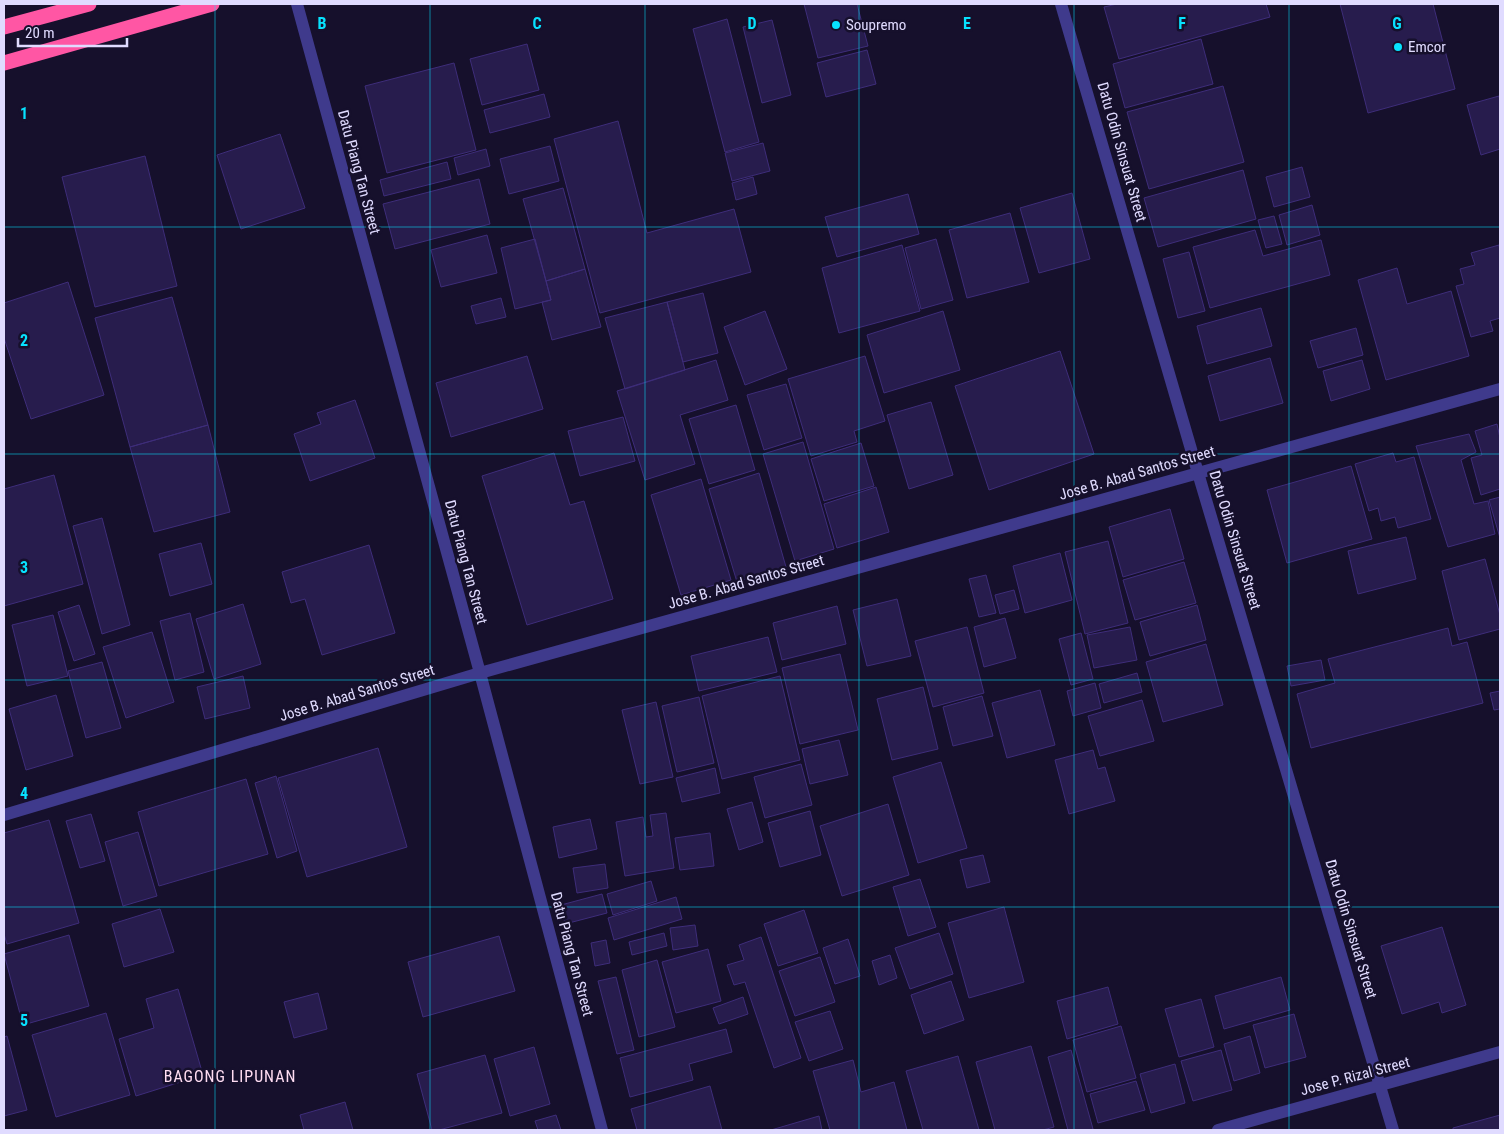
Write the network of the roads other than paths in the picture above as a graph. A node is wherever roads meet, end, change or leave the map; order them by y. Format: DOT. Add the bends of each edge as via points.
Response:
graph roads {
  1 [pos="90,4"];
  2 [pos="212,4"];
  3 [pos="296,4"];
  4 [pos="1061,4"];
  5 [pos="4,27"];
  6 [pos="4,62"];
  7 [pos="1500,389"];
  8 [pos="1198,473"];
  9 [pos="480,673"];
  10 [pos="4,815"];
  11 [pos="1500,1052"];
  12 [pos="1381,1086"];
  13 [pos="602,1130"];
  14 [pos="1218,1130"];
  15 [pos="1393,1130"];
  1 -- 5 [label="highway"];
  2 -- 6 [label="highway"];
  3 -- 9 [label="street, Datu Piang Tan Street"];
  4 -- 8 [label="street, Datu Odin Sinsuat Street"];
  7 -- 8 [label="street, Jose B. Abad Santos Street"];
  8 -- 9 [label="street, Jose B. Abad Santos Street"];
  8 -- 12 [label="street, Datu Odin Sinsuat Street"];
  9 -- 10 [label="street, Jose B. Abad Santos Street"];
  9 -- 13 [label="street, Datu Piang Tan Street"];
  11 -- 12 [label="street, Jose P. Rizal Street"];
  12 -- 14 [label="street, Jose P. Rizal Street"];
  12 -- 15 [label="street, Datu Odin Sinsuat Street"];
}
